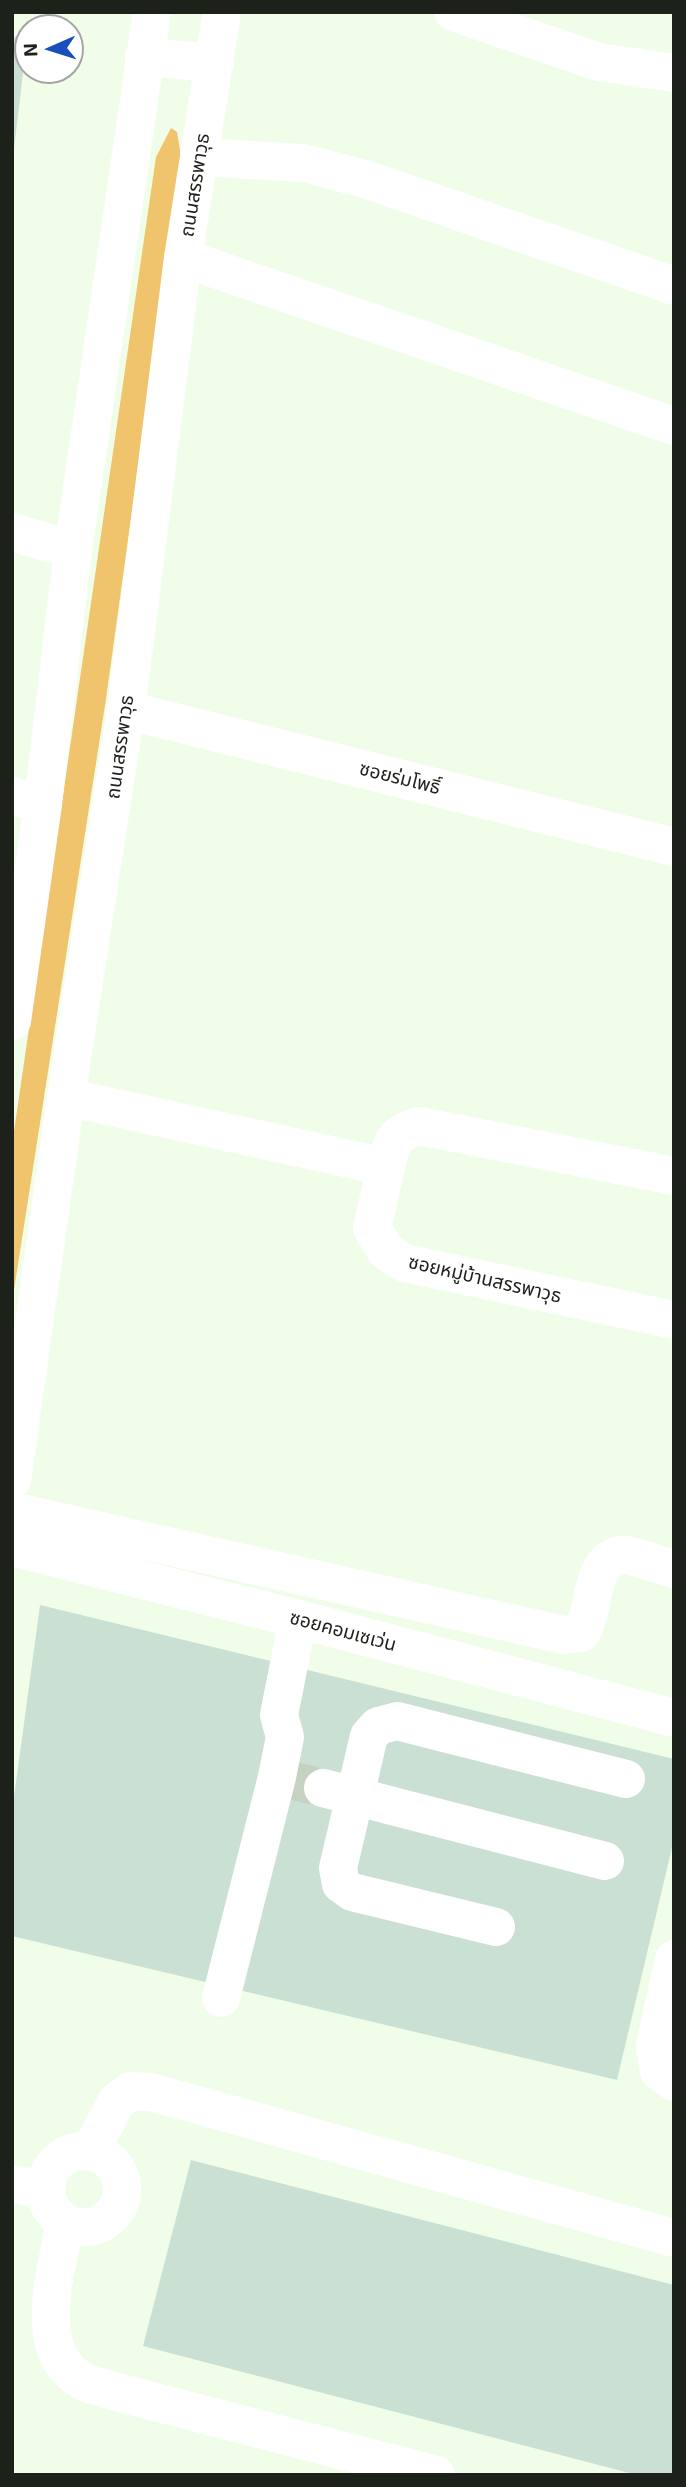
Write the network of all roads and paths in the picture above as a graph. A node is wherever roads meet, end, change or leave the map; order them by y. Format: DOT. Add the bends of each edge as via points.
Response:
graph roads {
  1 [pos="152,12"];
  2 [pos="222,12"];
  3 [pos="453,12"];
  4 [pos="144,57"];
  5 [pos="215,63"];
  6 [pos="674,73"];
  7 [pos="199,157"];
  8 [pos="183,258"];
  9 [pos="674,286"];
  10 [pos="674,426"];
  11 [pos="12,532"];
  12 [pos="73,550"];
  13 [pos="126,710"];
  14 [pos="28,800"];
  15 [pos="674,847"];
  16 [pos="12,1021"];
  17 [pos="66,1097"];
  18 [pos="386,1167"];
  19 [pos="674,1176"];
  20 [pos="674,1320"];
  21 [pos="12,1480"];
  22 [pos="12,1511"];
  23 [pos="12,1547"];
  24 [pos="674,1569"];
  25 [pos="311,1623"];
  26 [pos="674,1718"];
  27 [pos="626,1779"];
  28 [pos="339,1792"];
  29 [pos="605,1861"];
  30 [pos="496,1927"];
  31 [pos="674,1959"];
  32 [pos="221,1998"];
  33 [pos="674,2082"];
  34 [pos="90,2152"];
  35 [pos="29,2187"];
  36 [pos="65,2223"];
  37 [pos="674,2238"];
  38 [pos="436,2475"];
  1 -- 4 [label="street"];
  2 -- 5 [label="street, ถนนสรรพาวุธ"];
  3 -- 6 [label="street" via="599,62"];
  4 -- 5 [label="street"];
  4 -- 12 [label="street"];
  5 -- 7 [label="street, ถนนสรรพาวุธ"];
  7 -- 8 [label="street, ถนนสรรพาวุธ"];
  7 -- 9 [label="street" via="304,163 368,180"];
  8 -- 10 [label="street"];
  8 -- 13 [label="street, ถนนสรรพาวุธ"];
  11 -- 12 [label="street"];
  12 -- 14 [label="street"];
  13 -- 15 [label="street, ซอยร่มโพธิ์"];
  13 -- 17 [label="street, ถนนสรรพาวุธ"];
  14 -- 16 [label="street"];
  17 -- 18 [label="street"];
  17 -- 21 [label="street, ถนนสรรพาวุธ"];
  18 -- 19 [label="street, ซอยหมู่บ้านสรรพาวุธ" via="390,1147 401,1132 419,1126"];
  18 -- 20 [label="street, ซอยหมู่บ้านสรรพาวุธ" via="372,1228 386,1251 404,1263"];
  22 -- 24 [label="street" via="564,1635 581,1633 589,1621 599,1571 608,1560 622,1555"];
  23 -- 25 [label="street, ซอยคอมเซเว่น"];
  25 -- 26 [label="street, ซอยคอมเซเว่น"];
  25 -- 32 [label="street" via="279,1715 285,1737 277,1777"];
  27 -- 28 [label="street" via="397,1721 377,1726"];
  28 -- 29 [label="street"];
  28 -- 30 [label="street" via="341,1884 352,1892"];
  31 -- 33 [label="street" via="655,2046 659,2071"];
  34 -- 35 [label="street" via="64,2157 48,2177"];
  34 -- 36 [label="street" via="112,2164 119,2176 120,2202 103,2222 91,2227"];
  34 -- 37 [label="street" via="117,2101 131,2091 150,2092"];
  35 -- 36 [label="street"];
  36 -- 38 [label="street" via="49,2322 56,2356 80,2379"];
}
